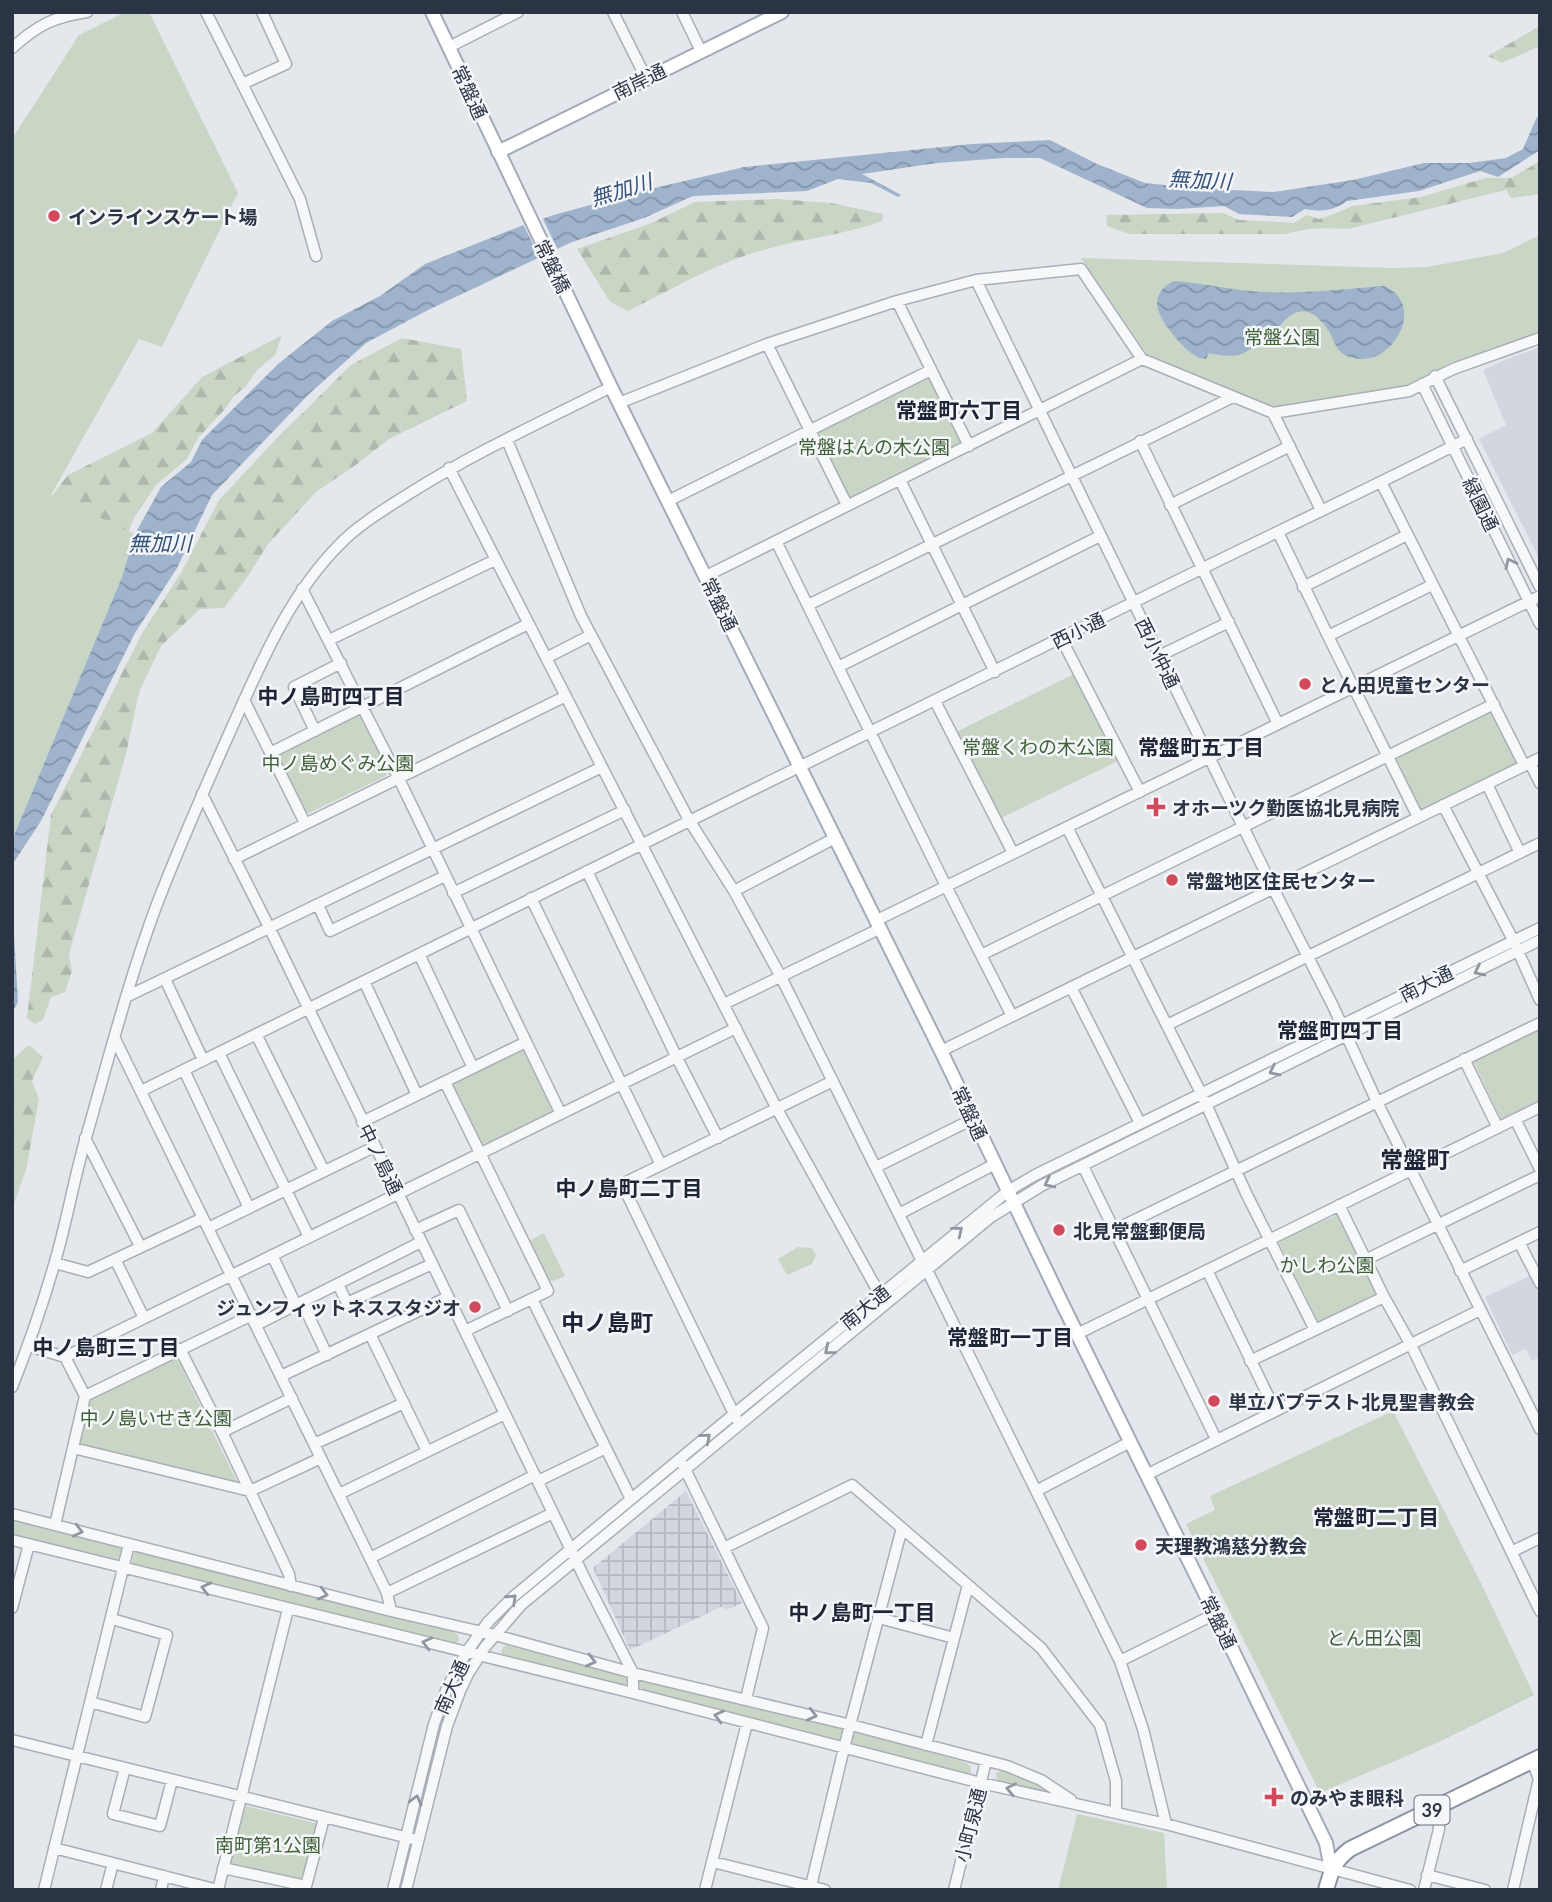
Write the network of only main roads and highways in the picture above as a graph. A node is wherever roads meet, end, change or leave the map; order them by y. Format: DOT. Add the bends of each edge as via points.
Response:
graph roads {
  1 [pos="432,12"];
  2 [pos="782,12"];
  3 [pos="498,152"];
  4 [pos="507,172"];
  5 [pos="598,360"];
  6 [pos="1536,1759"];
  7 [pos="1331,1869"];
  8 [pos="1326,1890"];
  1 -- 3 [label="main road, 常盤通"];
  2 -- 3 [label="main road, 南岸通"];
  3 -- 4 [label="main road, 常盤通"];
  4 -- 5 [label="main road, 常盤橋"];
  5 -- 7 [label="main road, 常盤通" via="1215,1614 1326,1843"];
  6 -- 7 [label="highway, 39" via="1357,1845"];
  7 -- 8 [label="highway"];
}
